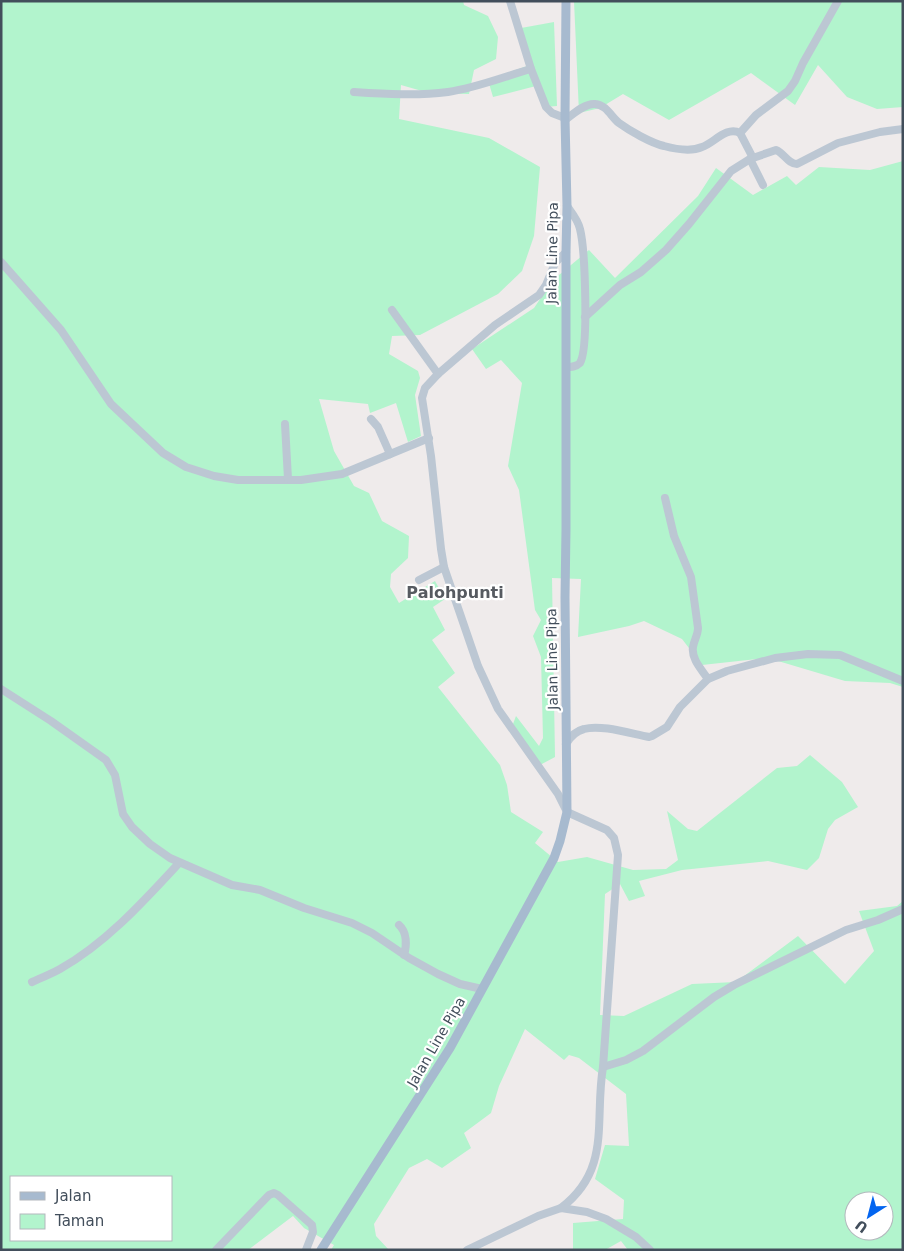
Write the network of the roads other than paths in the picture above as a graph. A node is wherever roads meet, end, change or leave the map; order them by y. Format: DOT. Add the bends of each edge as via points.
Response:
graph roads {
  1 [pos="510,1"];
  2 [pos="566,1"];
  3 [pos="838,1"];
  4 [pos="531,69"];
  5 [pos="354,92"];
  6 [pos="565,119"];
  7 [pos="903,130"];
  8 [pos="740,133"];
  9 [pos="752,158"];
  10 [pos="763,186"];
  11 [pos="567,206"];
  12 [pos="566,252"];
  13 [pos="1,262"];
  14 [pos="392,310"];
  15 [pos="585,317"];
  16 [pos="566,367"];
  17 [pos="438,374"];
  18 [pos="371,419"];
  19 [pos="284,424"];
  20 [pos="429,438"];
  21 [pos="390,454"];
  22 [pos="288,480"];
  23 [pos="665,498"];
  24 [pos="444,567"];
  25 [pos="419,580"];
  26 [pos="708,679"];
  27 [pos="903,681"];
  28 [pos="1,689"];
  29 [pos="566,744"];
  30 [pos="567,812"];
  31 [pos="179,864"];
  32 [pos="903,909"];
  33 [pos="399,925"];
  34 [pos="404,955"];
  35 [pos="32,982"];
  36 [pos="482,989"];
  37 [pos="603,1067"];
  38 [pos="561,1208"];
  39 [pos="216,1250"];
  40 [pos="306,1250"];
  41 [pos="321,1250"];
  42 [pos="467,1250"];
  43 [pos="650,1250"];
  1 -- 4 [label="street"];
  2 -- 6 [label="main road, Jalan Line Pipa"];
  3 -- 8 [label="street" via="788,91 764,108"];
  4 -- 5 [label="street" via="449,92 406,95"];
  4 -- 6 [label="street" via="546,107"];
  6 -- 8 [label="street" via="595,104 604,107 622,125 654,143 681,149 703,147 729,131"];
  6 -- 11 [label="main road, Jalan Line Pipa"];
  7 -- 9 [label="street" via="880,132 838,143 797,164 776,150"];
  8 -- 9 [label="street"];
  9 -- 10 [label="street"];
  9 -- 15 [label="street" via="731,171 657,258 620,285"];
  11 -- 12 [label="main road, Jalan Line Pipa"];
  11 -- 15 [label="street" via="579,224 582,242"];
  12 -- 16 [label="main road, Jalan Line Pipa"];
  12 -- 17 [label="street" via="556,262 539,295 495,325"];
  13 -- 22 [label="street" via="61,330 111,404 163,453 186,467 214,476 238,480"];
  14 -- 17 [label="street"];
  15 -- 16 [label="street" via="586,335 581,359 576,366"];
  16 -- 29 [label="main road, Jalan Line Pipa"];
  17 -- 20 [label="street" via="425,388 422,398"];
  18 -- 21 [label="street"];
  19 -- 22 [label="street"];
  20 -- 21 [label="street"];
  20 -- 24 [label="street"];
  21 -- 22 [label="street" via="342,474"];
  23 -- 26 [label="street" via="674,536 691,576 698,628 694,657"];
  24 -- 25 [label="street"];
  24 -- 30 [label="street" via="492,699"];
  26 -- 27 [label="street" via="775,658 825,654 848,657"];
  26 -- 29 [label="street" via="680,707 667,727 652,736 587,728 574,734"];
  28 -- 31 [label="street" via="106,760 115,775 123,814 132,827"];
  29 -- 30 [label="main road, Jalan Line Pipa"];
  30 -- 36 [label="main road, Jalan Line Pipa" via="554,858"];
  30 -- 37 [label="street" via="607,830 614,838 618,855"];
  31 -- 34 [label="street" via="232,885 260,890 340,918"];
  31 -- 35 [label="street" via="116,928 84,953"];
  32 -- 37 [label="street" via="846,930 734,985 650,1047 626,1060"];
  33 -- 34 [label="street" via="405,934"];
  34 -- 36 [label="street" via="460,984"];
  36 -- 41 [label="main road, Jalan Line Pipa" via="435,1074"];
  37 -- 38 [label="street" via="598,1142 593,1165 581,1189"];
  38 -- 42 [label="street"];
  38 -- 43 [label="street" via="588,1212 606,1219 636,1237"];
  39 -- 40 [label="street" via="274,1193 312,1225 313,1232"];
}
